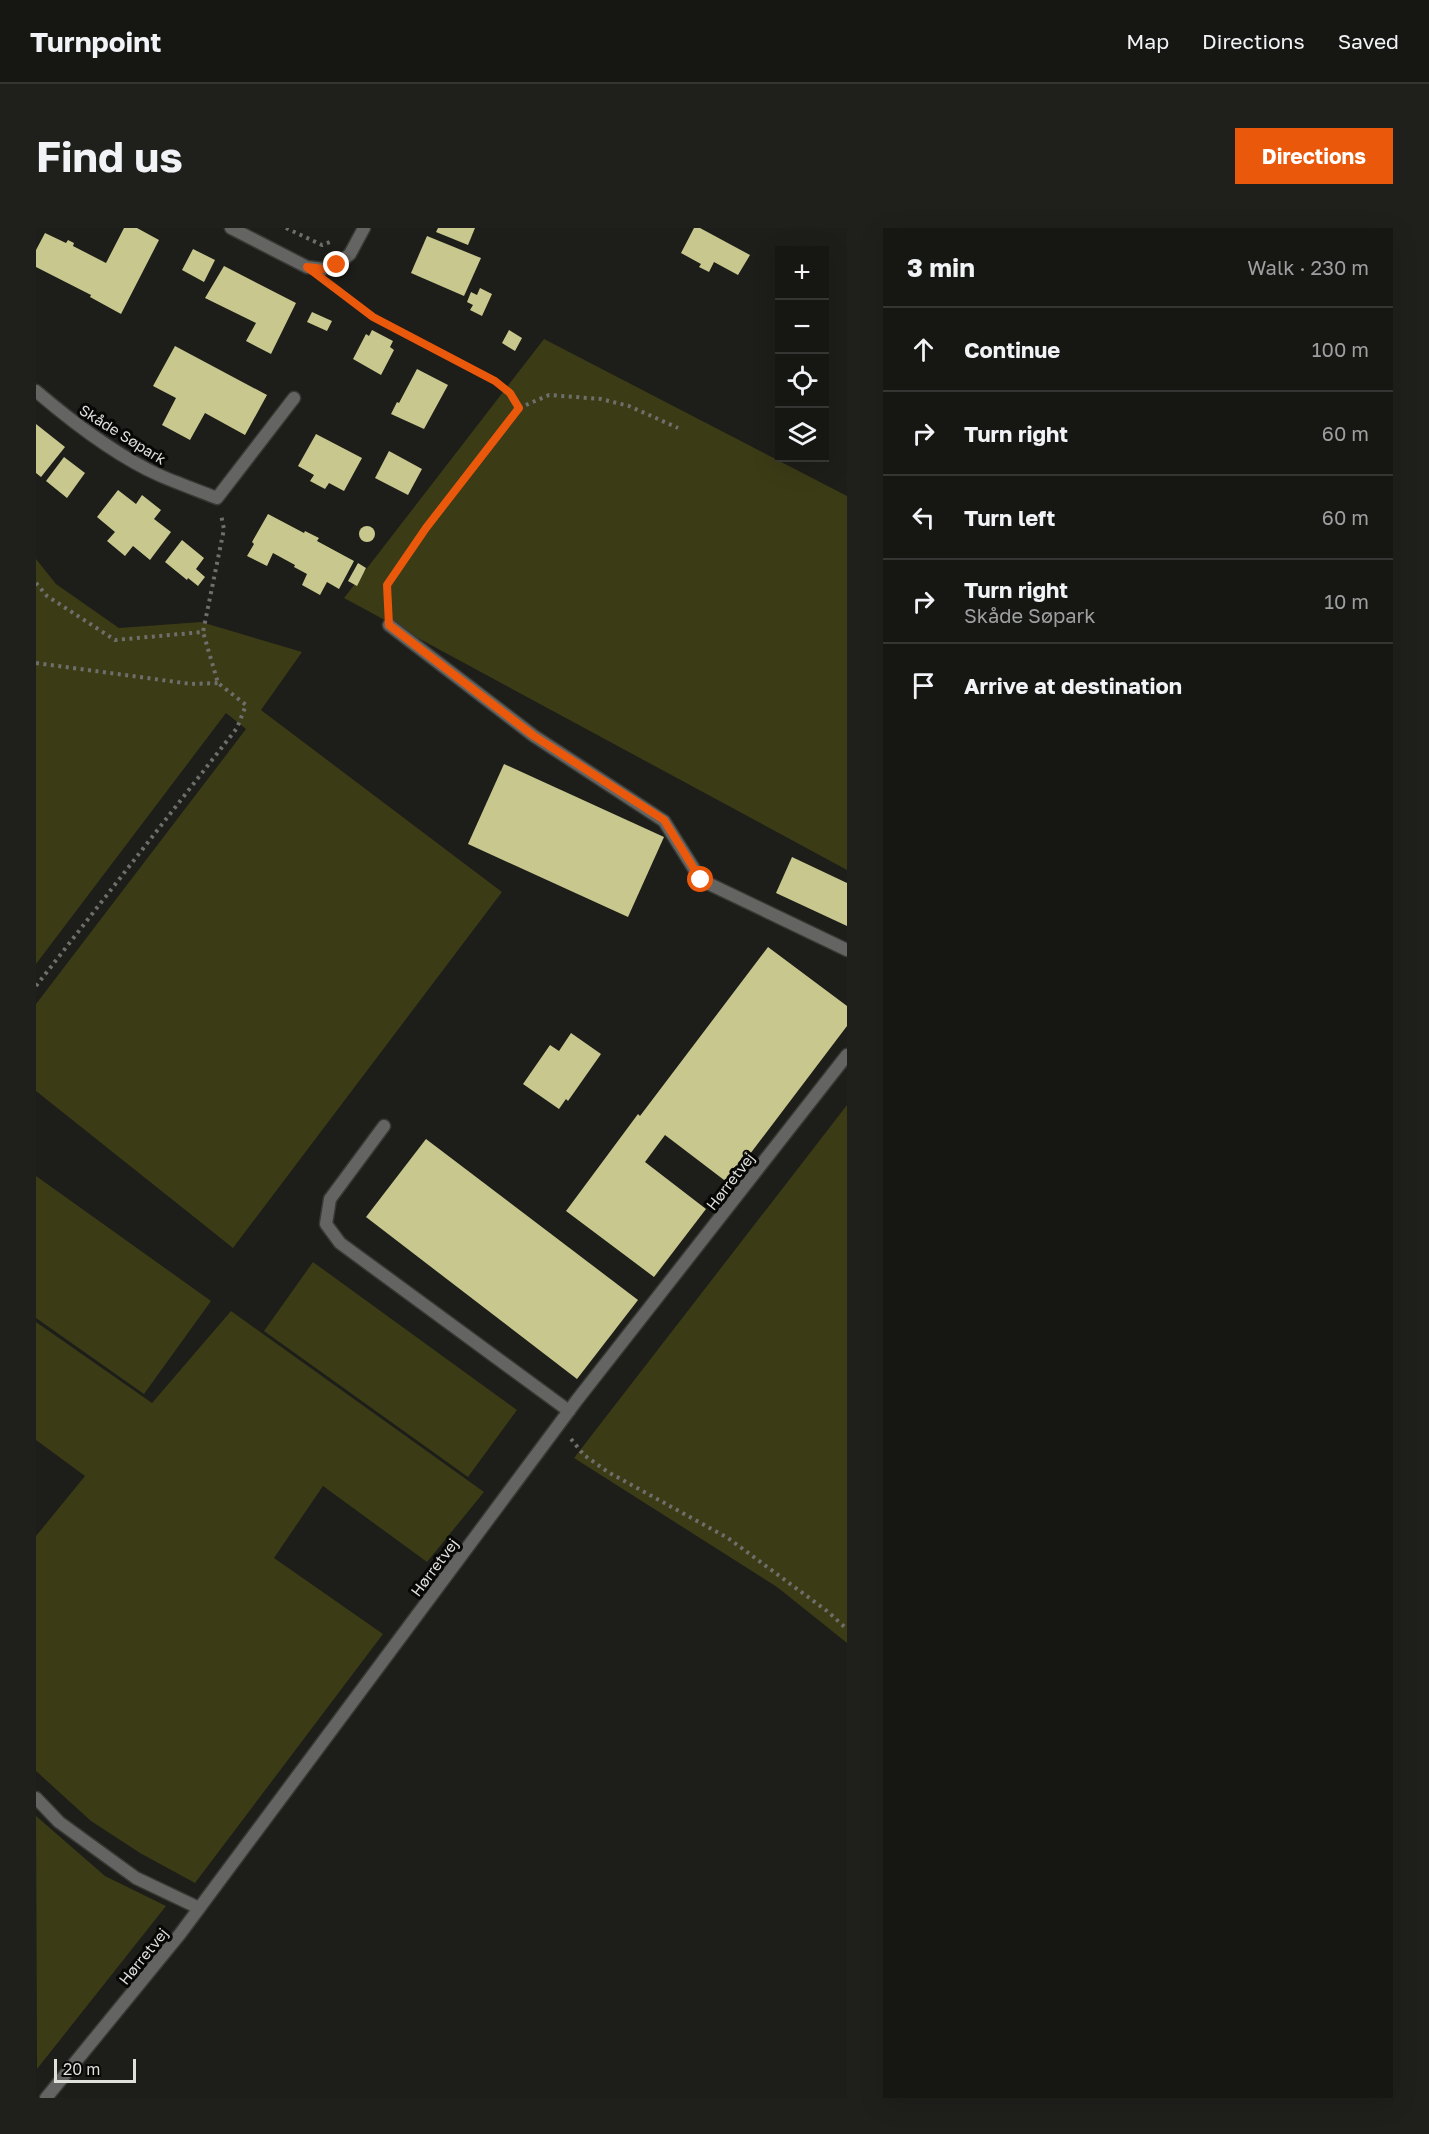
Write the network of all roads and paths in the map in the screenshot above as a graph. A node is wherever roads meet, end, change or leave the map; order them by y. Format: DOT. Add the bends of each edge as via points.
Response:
graph roads {
  1 [pos="231,228"];
  2 [pos="286,228"];
  3 [pos="364,228"];
  4 [pos="339,237"];
  5 [pos="307,267"];
  6 [pos="36,391"];
  7 [pos="294,398"];
  8 [pos="519,408"];
  9 [pos="678,429"];
  10 [pos="217,498"];
  11 [pos="36,583"];
  12 [pos="389,625"];
  13 [pos="203,632"];
  14 [pos="36,663"];
  15 [pos="218,683"];
  16 [pos="847,950"];
  17 [pos="36,986"];
  18 [pos="847,1055"];
  19 [pos="384,1126"];
  20 [pos="569,1411"];
  21 [pos="560,1424"];
  22 [pos="847,1629"];
  23 [pos="36,1798"];
  24 [pos="199,1908"];
  25 [pos="46,2098"];
  1 -- 5 [label="street"];
  2 -- 4 [label="path" via="322,245"];
  3 -- 5 [label="street" via="350,254 337,265 323,269"];
  5 -- 8 [label="path" via="373,317 495,381 510,393"];
  6 -- 10 [label="street, Skåde Søpark" via="65,416 151,471"];
  7 -- 10 [label="street"];
  8 -- 9 [label="path" via="549,395 601,399 629,406"];
  8 -- 12 [label="path" via="387,585"];
  10 -- 13 [label="path" via="224,529"];
  11 -- 13 [label="path" via="47,596 115,640"];
  12 -- 16 [label="street" via="534,736 664,820 701,880"];
  13 -- 15 [label="path"];
  14 -- 15 [label="path" via="191,684"];
  15 -- 17 [label="path" via="246,705 237,728"];
  18 -- 20 [label="street, Hørretvej"];
  19 -- 20 [label="street" via="330,1199 326,1224 340,1243"];
  20 -- 21 [label="street, Hørretvej"];
  21 -- 22 [label="path" via="584,1455 728,1538"];
  21 -- 24 [label="street, Hørretvej"];
  23 -- 24 [label="street" via="59,1822 136,1878"];
  24 -- 25 [label="street, Hørretvej"];
}
